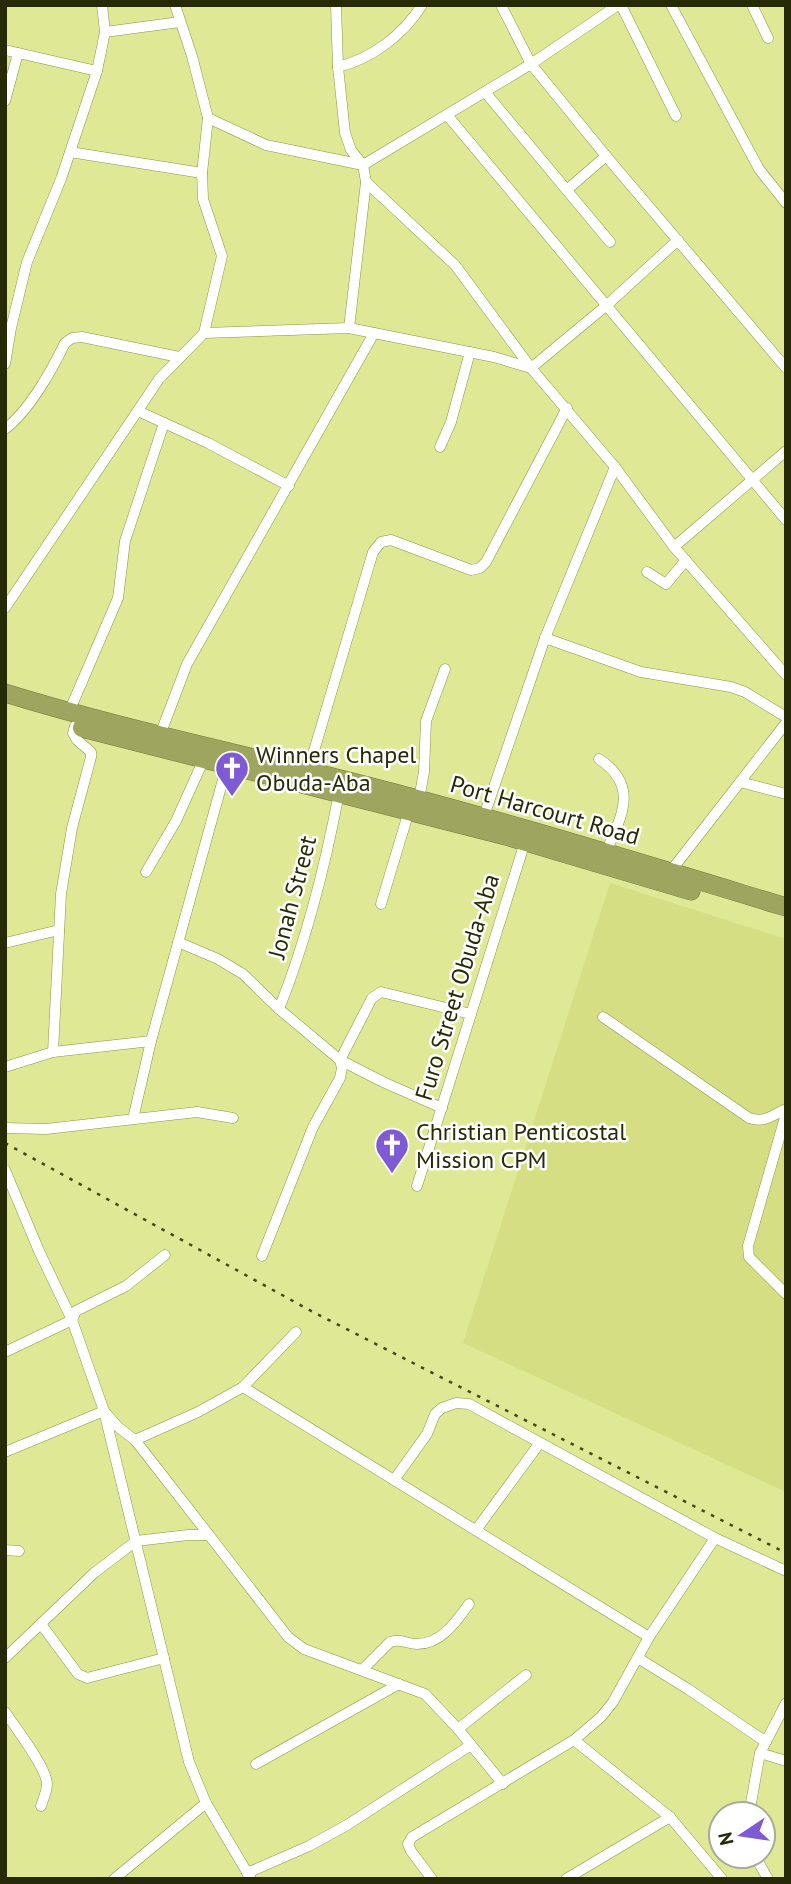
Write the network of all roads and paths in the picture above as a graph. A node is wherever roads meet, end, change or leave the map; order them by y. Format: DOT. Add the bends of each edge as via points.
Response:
graph roads {
  1 [pos="102,5"];
  2 [pos="174,5"];
  3 [pos="336,5"];
  4 [pos="422,5"];
  5 [pos="501,5"];
  6 [pos="620,5"];
  7 [pos="671,5"];
  8 [pos="752,5"];
  9 [pos="180,22"];
  10 [pos="105,32"];
  11 [pos="768,38"];
  12 [pos="5,50"];
  13 [pos="18,53"];
  14 [pos="531,64"];
  15 [pos="338,67"];
  16 [pos="97,72"];
  17 [pos="485,92"];
  18 [pos="5,101"];
  19 [pos="447,115"];
  20 [pos="676,116"];
  21 [pos="208,118"];
  22 [pos="70,152"];
  23 [pos="606,156"];
  24 [pos="363,165"];
  25 [pos="202,173"];
  26 [pos="366,182"];
  27 [pos="568,189"];
  28 [pos="786,203"];
  29 [pos="678,240"];
  30 [pos="610,242"];
  31 [pos="607,305"];
  32 [pos="349,328"];
  33 [pos="204,333"];
  34 [pos="374,333"];
  35 [pos="470,352"];
  36 [pos="179,357"];
  37 [pos="5,364"];
  38 [pos="531,368"];
  39 [pos="786,368"];
  40 [pos="567,408"];
  41 [pos="138,411"];
  42 [pos="164,423"];
  43 [pos="5,429"];
  44 [pos="440,447"];
  45 [pos="786,451"];
  46 [pos="615,467"];
  47 [pos="753,479"];
  48 [pos="289,486"];
  49 [pos="786,520"];
  50 [pos="674,547"];
  51 [pos="686,560"];
  52 [pos="647,572"];
  53 [pos="5,608"];
  54 [pos="545,638"];
  55 [pos="445,669"];
  56 [pos="786,675"];
  57 [pos="5,693"];
  58 [pos="5,705"];
  59 [pos="786,717"];
  60 [pos="72,719"];
  61 [pos="786,723"];
  62 [pos="160,736"];
  63 [pos="204,759"];
  64 [pos="598,760"];
  65 [pos="227,765"];
  66 [pos="308,771"];
  67 [pos="740,782"];
  68 [pos="340,793"];
  69 [pos="786,794"];
  70 [pos="414,805"];
  71 [pos="484,816"];
  72 [pos="525,842"];
  73 [pos="606,852"];
  74 [pos="146,872"];
  75 [pos="670,872"];
  76 [pos="381,904"];
  77 [pos="786,907"];
  78 [pos="786,919"];
  79 [pos="59,930"];
  80 [pos="178,942"];
  81 [pos="5,943"];
  82 [pos="279,1009"];
  83 [pos="471,1014"];
  84 [pos="603,1017"];
  85 [pos="151,1041"];
  86 [pos="53,1052"];
  87 [pos="340,1060"];
  88 [pos="5,1067"];
  89 [pos="442,1108"];
  90 [pos="786,1111"];
  91 [pos="233,1118"];
  92 [pos="133,1119"];
  93 [pos="5,1128"];
  94 [pos="5,1170"];
  95 [pos="417,1186"];
  96 [pos="165,1255"];
  97 [pos="262,1256"];
  98 [pos="786,1294"];
  99 [pos="72,1320"];
  100 [pos="296,1332"];
  101 [pos="5,1352"];
  102 [pos="243,1387"];
  103 [pos="104,1410"];
  104 [pos="135,1440"];
  105 [pos="539,1444"];
  106 [pos="5,1452"];
  107 [pos="394,1480"];
  108 [pos="476,1530"];
  109 [pos="209,1535"];
  110 [pos="715,1538"];
  111 [pos="136,1541"];
  112 [pos="5,1550"];
  113 [pos="19,1551"];
  114 [pos="786,1571"];
  115 [pos="469,1604"];
  116 [pos="41,1624"];
  117 [pos="649,1637"];
  118 [pos="5,1658"];
  119 [pos="164,1658"];
  120 [pos="638,1658"];
  121 [pos="362,1670"];
  122 [pos="526,1675"];
  123 [pos="399,1684"];
  124 [pos="786,1703"];
  125 [pos="5,1712"];
  126 [pos="458,1729"];
  127 [pos="574,1740"];
  128 [pos="766,1742"];
  129 [pos="471,1745"];
  130 [pos="760,1753"];
  131 [pos="786,1761"];
  132 [pos="256,1764"];
  133 [pos="503,1784"];
  134 [pos="752,1800"];
  135 [pos="206,1803"];
  136 [pos="41,1806"];
  137 [pos="670,1817"];
  138 [pos="583,1874"];
  139 [pos="249,1876"];
  140 [pos="114,1879"];
  141 [pos="432,1879"];
  142 [pos="566,1879"];
  143 [pos="722,1879"];
  1 -- 10 [label="street"];
  2 -- 9 [label="street"];
  3 -- 15 [label="street"];
  4 -- 15 [label="street" via="401,32 379,49"];
  5 -- 14 [label="street"];
  6 -- 14 [label="street"];
  6 -- 20 [label="street"];
  7 -- 28 [label="street" via="760,169"];
  8 -- 11 [label="street"];
  9 -- 10 [label="street"];
  9 -- 21 [label="street"];
  10 -- 16 [label="street"];
  12 -- 13 [label="street"];
  13 -- 16 [label="street"];
  13 -- 18 [label="street"];
  14 -- 17 [label="street"];
  14 -- 23 [label="street"];
  15 -- 24 [label="street" via="345,133"];
  16 -- 22 [label="street"];
  17 -- 19 [label="street"];
  17 -- 27 [label="street"];
  19 -- 24 [label="street"];
  19 -- 31 [label="street"];
  21 -- 24 [label="street" via="266,145"];
  21 -- 25 [label="street"];
  22 -- 25 [label="street"];
  22 -- 37 [label="street" via="27,262"];
  23 -- 27 [label="street"];
  23 -- 29 [label="street"];
  24 -- 26 [label="street"];
  25 -- 33 [label="street" via="205,208 222,257"];
  26 -- 32 [label="street"];
  26 -- 38 [label="street" via="455,265"];
  27 -- 30 [label="street"];
  29 -- 31 [label="street"];
  29 -- 39 [label="street"];
  31 -- 38 [label="street"];
  31 -- 47 [label="street"];
  32 -- 33 [label="street"];
  32 -- 34 [label="street"];
  33 -- 36 [label="street"];
  34 -- 35 [label="street"];
  34 -- 48 [label="street"];
  35 -- 38 [label="street"];
  35 -- 44 [label="street"];
  36 -- 41 [label="street"];
  36 -- 43 [label="street" via="72,338 28,404"];
  38 -- 40 [label="street"];
  40 -- 46 [label="street"];
  40 -- 66 [label="street" via="480,568 471,570 391,540 381,542 373,552"];
  41 -- 42 [label="street"];
  41 -- 53 [label="street"];
  42 -- 48 [label="street"];
  42 -- 60 [label="street" via="125,541 118,598"];
  45 -- 47 [label="street"];
  46 -- 50 [label="street"];
  46 -- 54 [label="street"];
  47 -- 49 [label="street"];
  47 -- 50 [label="street"];
  48 -- 62 [label="street" via="187,664"];
  50 -- 51 [label="street"];
  51 -- 52 [label="street" via="666,584"];
  51 -- 56 [label="street"];
  54 -- 59 [label="street" via="641,672 731,687"];
  54 -- 71 [label="street"];
  55 -- 70 [label="street" via="426,721 424,772"];
  57 -- 60 [label="highway, Port Harcourt Road"];
  58 -- 60 [label="highway, Port Harcourt Road"];
  60 -- 62 [label="highway, Port Harcourt Road"];
  60 -- 63 [label="highway, Port Harcourt Road"];
  60 -- 79 [label="street" via="73,733 91,757 72,828"];
  61 -- 67 [label="street"];
  62 -- 66 [label="highway, Port Harcourt Road"];
  63 -- 65 [label="highway, Port Harcourt Road"];
  63 -- 74 [label="street"];
  64 -- 73 [label="street" via="616,775 625,800"];
  65 -- 68 [label="highway, Port Harcourt Road"];
  65 -- 80 [label="street"];
  66 -- 70 [label="highway, Port Harcourt Road"];
  67 -- 69 [label="street"];
  67 -- 75 [label="street"];
  68 -- 70 [label="highway, Port Harcourt Road"];
  68 -- 82 [label="street, Jonah Street" via="320,885"];
  70 -- 71 [label="highway, Port Harcourt Road"];
  70 -- 72 [label="highway, Port Harcourt Road"];
  70 -- 76 [label="street"];
  71 -- 73 [label="highway, Port Harcourt Road"];
  72 -- 78 [label="highway, Port Harcourt Road"];
  72 -- 83 [label="street, Furo Street Obuda-Aba"];
  73 -- 75 [label="highway, Port Harcourt Road"];
  75 -- 77 [label="highway, Port Harcourt Road"];
  79 -- 81 [label="street"];
  79 -- 86 [label="street"];
  80 -- 82 [label="street" via="243,974"];
  80 -- 85 [label="street"];
  82 -- 87 [label="street"];
  83 -- 87 [label="street" via="376,993"];
  83 -- 89 [label="street, Furo Street Obuda-Aba"];
  84 -- 90 [label="street" via="749,1118 767,1120"];
  85 -- 86 [label="street"];
  85 -- 92 [label="street"];
  86 -- 88 [label="street"];
  87 -- 89 [label="street"];
  87 -- 97 [label="street" via="340,1078 313,1127"];
  89 -- 95 [label="street, Furo Street Obuda-Aba"];
  90 -- 98 [label="street" via="748,1246 749,1257"];
  91 -- 92 [label="street" via="197,1112"];
  92 -- 93 [label="street" via="46,1129"];
  94 -- 99 [label="street"];
  96 -- 99 [label="street" via="125,1286 76,1311"];
  99 -- 101 [label="street"];
  99 -- 103 [label="street"];
  100 -- 102 [label="street"];
  102 -- 104 [label="street"];
  102 -- 107 [label="street"];
  103 -- 104 [label="street"];
  103 -- 106 [label="street"];
  103 -- 111 [label="street"];
  104 -- 109 [label="street"];
  105 -- 107 [label="street" via="481,1409 456,1403 435,1414 427,1434"];
  105 -- 108 [label="street"];
  105 -- 110 [label="street"];
  107 -- 108 [label="street"];
  108 -- 117 [label="street"];
  109 -- 111 [label="street"];
  109 -- 121 [label="street" via="288,1637 304,1649"];
  110 -- 114 [label="street"];
  110 -- 117 [label="street"];
  111 -- 116 [label="street" via="94,1573"];
  111 -- 119 [label="street"];
  112 -- 113 [label="street"];
  115 -- 121 [label="street" via="451,1628 433,1641 390,1642"];
  116 -- 118 [label="street"];
  116 -- 119 [label="street" via="78,1674 87,1678"];
  117 -- 120 [label="street"];
  119 -- 135 [label="street" via="189,1762"];
  120 -- 127 [label="street" via="613,1702"];
  120 -- 128 [label="street"];
  121 -- 123 [label="street"];
  122 -- 126 [label="street"];
  123 -- 126 [label="street" via="425,1695"];
  123 -- 132 [label="street"];
  124 -- 128 [label="street"];
  125 -- 136 [label="street" via="46,1779"];
  126 -- 129 [label="street"];
  127 -- 133 [label="street"];
  127 -- 137 [label="street"];
  128 -- 130 [label="street"];
  129 -- 133 [label="street"];
  129 -- 139 [label="street" via="347,1825"];
  130 -- 131 [label="street"];
  130 -- 134 [label="street"];
  133 -- 141 [label="street" via="412,1838 408,1844 411,1852"];
  135 -- 139 [label="street"];
  135 -- 140 [label="street"];
  137 -- 138 [label="street"];
  137 -- 143 [label="street"];
  138 -- 142 [label="street"];
}
